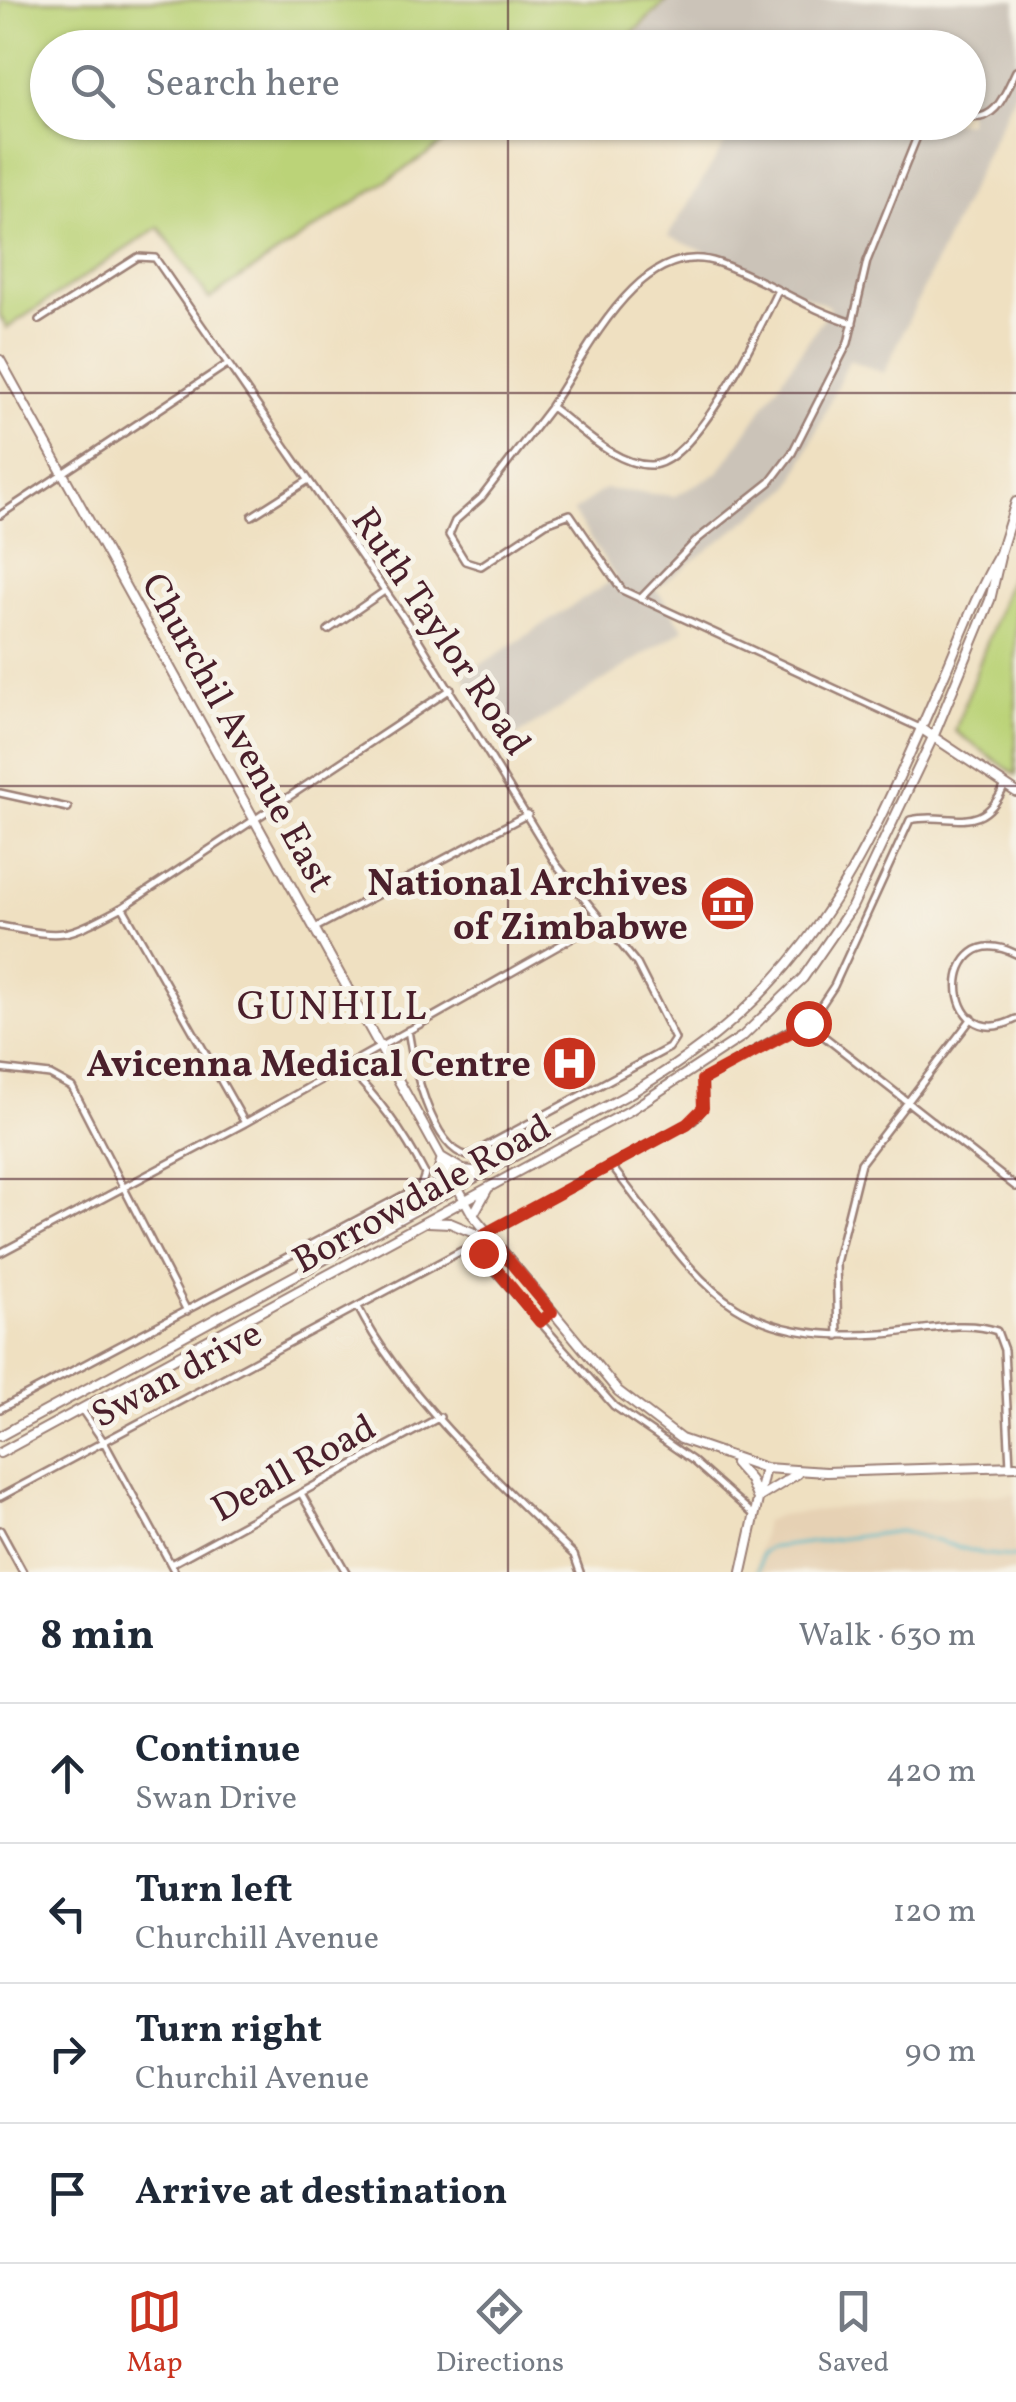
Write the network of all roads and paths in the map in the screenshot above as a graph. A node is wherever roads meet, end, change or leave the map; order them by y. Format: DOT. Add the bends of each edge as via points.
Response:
graph roads {
  1 [pos="1016,71"];
  2 [pos="986,116"];
  3 [pos="917,140"];
  4 [pos="776,292"];
  5 [pos="39,320"];
  6 [pos="853,324"];
  7 [pos="0,360"];
  8 [pos="226,365"];
  9 [pos="550,407"];
  10 [pos="64,473"];
  11 [pos="308,481"];
  12 [pos="1016,502"];
  13 [pos="0,514"];
  14 [pos="252,516"];
  15 [pos="1000,553"];
  16 [pos="383,592"];
  17 [pos="640,599"];
  18 [pos="328,630"];
  19 [pos="451,689"];
  20 [pos="920,728"];
  21 [pos="934,735"];
  22 [pos="1005,784"];
  23 [pos="1016,792"];
  24 [pos="0,793"];
  25 [pos="68,808"];
  26 [pos="528,814"];
  27 [pos="256,819"];
  28 [pos="122,908"];
  29 [pos="600,923"];
  30 [pos="0,926"];
  31 [pos="316,927"];
  32 [pos="1016,954"];
  33 [pos="972,1018"];
  34 [pos="1016,1018"];
  35 [pos="808,1023"];
  36 [pos="408,1030"];
  37 [pos="381,1045"];
  38 [pos="345,1066"];
  39 [pos="0,1068"];
  40 [pos="904,1102"];
  41 [pos="244,1122"];
  42 [pos="441,1157"];
  43 [pos="612,1167"];
  44 [pos="483,1172"];
  45 [pos="456,1186"];
  46 [pos="489,1186"];
  47 [pos="1016,1186"];
  48 [pos="126,1188"];
  49 [pos="432,1199"];
  50 [pos="465,1200"];
  51 [pos="473,1215"];
  52 [pos="425,1222"];
  53 [pos="488,1236"];
  54 [pos="0,1253"];
  55 [pos="358,1308"];
  56 [pos="188,1311"];
  57 [pos="552,1312"];
  58 [pos="540,1322"];
  59 [pos="838,1336"];
  60 [pos="0,1409"];
  61 [pos="81,1409"];
  62 [pos="440,1417"];
  63 [pos="0,1436"];
  64 [pos="104,1442"];
  65 [pos="0,1453"];
  66 [pos="730,1459"];
  67 [pos="1013,1466"];
  68 [pos="765,1468"];
  69 [pos="801,1472"];
  70 [pos="302,1495"];
  71 [pos="0,1498"];
  72 [pos="758,1500"];
  73 [pos="754,1515"];
  74 [pos="0,1530"];
  75 [pos="171,1564"];
  76 [pos="23,1572"];
  77 [pos="175,1572"];
  78 [pos="346,1572"];
  79 [pos="580,1572"];
  80 [pos="742,1572"];
  1 -- 2 [label="street"];
  3 -- 6 [label="street" via="867,261"];
  4 -- 6 [label="street"];
  4 -- 9 [label="street" via="715,261 684,258 653,270 630,290"];
  4 -- 9 [label="street" via="742,362 691,438 663,463 630,461"];
  5 -- 8 [label="street, Ruth Taylor Road" via="138,256 154,258"];
  6 -- 17 [label="street" via="784,466 698,538"];
  7 -- 10 [label="main road, Churchil Avenue East"];
  8 -- 10 [label="street"];
  8 -- 11 [label="street, Ruth Taylor Road"];
  9 -- 17 [label="street" via="481,498 454,521 450,538 465,561 481,566 546,522 570,514 615,584"];
  10 -- 13 [label="street"];
  10 -- 27 [label="main road, Churchil Avenue East"];
  11 -- 14 [label="street"];
  11 -- 16 [label="street, Ruth Taylor Road"];
  12 -- 15 [label="main road, Borrowdale Road"];
  15 -- 20 [label="main road, Borrowdale Road"];
  15 -- 21 [label="main road, Borrowdale Road" via="990,600"];
  16 -- 18 [label="street"];
  16 -- 19 [label="street, Ruth Taylor Road"];
  17 -- 20 [label="street"];
  19 -- 26 [label="street, Ruth Taylor Road"];
  19 -- 27 [label="street"];
  20 -- 21 [label="main road"];
  20 -- 44 [label="main road, Borrowdale Road" via="828,915 764,993 696,1054"];
  21 -- 22 [label="main road"];
  21 -- 46 [label="main road, Borrowdale Road" via="839,930 780,1002 668,1089"];
  22 -- 23 [label="main road"];
  22 -- 35 [label="street" via="996,806 983,814 953,822 910,820 834,986"];
  24 -- 25 [label="street"];
  26 -- 29 [label="street, Ruth Taylor Road"];
  26 -- 31 [label="street"];
  27 -- 28 [label="street"];
  27 -- 31 [label="main road, Churchil Avenue East"];
  28 -- 30 [label="street" via="65,936"];
  28 -- 41 [label="street"];
  29 -- 36 [label="street"];
  29 -- 36 [label="street, Ruth Taylor Road" via="637,964 674,1038 669,1048 477,1153 460,1155 415,1079"];
  31 -- 37 [label="main road, Churchil Avenue East"];
  32 -- 33 [label="street" via="982,949 962,964 957,999"];
  33 -- 34 [label="street" via="995,1025"];
  33 -- 40 [label="street"];
  35 -- 40 [label="street"];
  35 -- 43 [label="street" via="702,1080 703,1108 694,1120"];
  36 -- 37 [label="street"];
  37 -- 38 [label="street"];
  37 -- 42 [label="main road, Churchil Avenue East"];
  38 -- 41 [label="street"];
  38 -- 56 [label="street" via="382,1101 425,1174 412,1195"];
  39 -- 48 [label="street" via="50,1075 72,1087"];
  40 -- 47 [label="street"];
  40 -- 59 [label="street" via="856,1178 836,1263"];
  41 -- 48 [label="street"];
  42 -- 44 [label="main road"];
  42 -- 45 [label="main road, Churchil Avenue East"];
  42 -- 49 [label="main road"];
  43 -- 53 [label="street"];
  43 -- 59 [label="street" via="726,1303 783,1330"];
  44 -- 45 [label="main road, Borrowdale Road"];
  45 -- 49 [label="main road, Borrowdale Road"];
  45 -- 50 [label="main road, Churchil Avenue East"];
  46 -- 50 [label="main road, Borrowdale Road"];
  46 -- 51 [label="main road"];
  48 -- 54 [label="street"];
  48 -- 56 [label="street"];
  49 -- 63 [label="main road, Borrowdale Road"];
  50 -- 51 [label="main road, Churchil Avenue East"];
  50 -- 52 [label="main road, Borrowdale Road"];
  51 -- 53 [label="main road, Churchil Avenue East"];
  52 -- 53 [label="main road"];
  52 -- 61 [label="main road, Borrowdale Road"];
  53 -- 57 [label="main road, Churchil Avenue East"];
  55 -- 58 [label="street, Swan drive" via="463,1250 483,1253"];
  55 -- 62 [label="street" via="378,1344"];
  55 -- 64 [label="street, Swan drive"];
  56 -- 60 [label="street"];
  57 -- 58 [label="street"];
  57 -- 66 [label="main road, Churchil Avenue East" via="618,1391 650,1418"];
  58 -- 73 [label="street" via="614,1406 692,1460"];
  59 -- 67 [label="street" via="996,1331 1004,1350"];
  61 -- 64 [label="street"];
  61 -- 65 [label="main road, Borrowdale Road"];
  62 -- 70 [label="street, Deall Road"];
  62 -- 79 [label="street" via="574,1554"];
  64 -- 71 [label="street, Swan drive"];
  64 -- 75 [label="street"];
  66 -- 68 [label="main road, Churchil Avenue East"];
  66 -- 72 [label="main road"];
  67 -- 69 [label="main road, Churchil Avenue East"];
  68 -- 69 [label="main road, Churchil Avenue East"];
  68 -- 72 [label="main road"];
  69 -- 72 [label="main road"];
  70 -- 75 [label="street, Deall Road"];
  70 -- 78 [label="street"];
  72 -- 73 [label="main road"];
  73 -- 80 [label="main road"];
  74 -- 76 [label="street"];
  75 -- 77 [label="street"];
}
